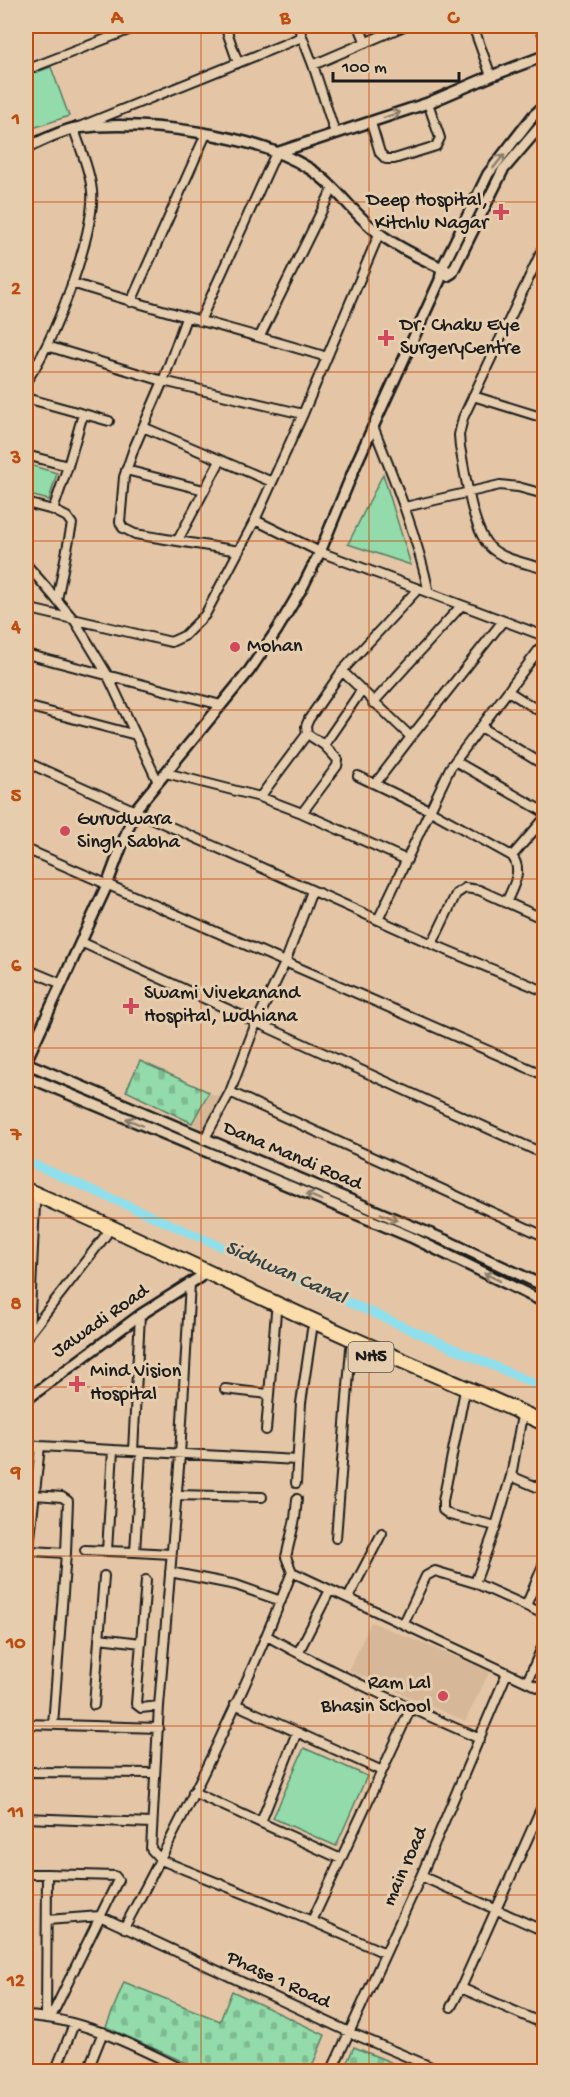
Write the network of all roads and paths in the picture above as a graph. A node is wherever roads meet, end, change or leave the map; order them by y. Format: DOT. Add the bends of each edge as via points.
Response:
graph roads {
  1 [pos="140,26"];
  2 [pos="225,26"];
  3 [pos="298,26"];
  4 [pos="359,26"];
  5 [pos="404,26"];
  6 [pos="473,26"];
  7 [pos="540,26"];
  8 [pos="302,37"];
  9 [pos="544,37"];
  10 [pos="365,41"];
  11 [pos="544,56"];
  12 [pos="238,63"];
  13 [pos="313,64"];
  14 [pos="26,70"];
  15 [pos="491,76"];
  16 [pos="428,103"];
  17 [pos="544,106"];
  18 [pos="544,122"];
  19 [pos="371,123"];
  20 [pos="74,129"];
  21 [pos="334,133"];
  22 [pos="206,134"];
  23 [pos="26,148"];
  24 [pos="276,153"];
  25 [pos="333,188"];
  26 [pos="379,234"];
  27 [pos="544,246"];
  28 [pos="442,268"];
  29 [pos="452,273"];
  30 [pos="440,280"];
  31 [pos="72,283"];
  32 [pos="131,302"];
  33 [pos="186,318"];
  34 [pos="200,321"];
  35 [pos="260,336"];
  36 [pos="46,346"];
  37 [pos="327,357"];
  38 [pos="26,381"];
  39 [pos="164,381"];
  40 [pos="474,396"];
  41 [pos="26,398"];
  42 [pos="83,414"];
  43 [pos="303,414"];
  44 [pos="544,416"];
  45 [pos="109,421"];
  46 [pos="374,426"];
  47 [pos="143,428"];
  48 [pos="26,455"];
  49 [pos="220,461"];
  50 [pos="68,466"];
  51 [pos="126,470"];
  52 [pos="272,482"];
  53 [pos="204,490"];
  54 [pos="469,492"];
  55 [pos="544,494"];
  56 [pos="26,503"];
  57 [pos="405,507"];
  58 [pos="53,510"];
  59 [pos="255,520"];
  60 [pos="178,540"];
  61 [pos="239,551"];
  62 [pos="321,552"];
  63 [pos="26,564"];
  64 [pos="544,569"];
  65 [pos="418,589"];
  66 [pos="429,593"];
  67 [pos="57,600"];
  68 [pos="461,606"];
  69 [pos="26,608"];
  70 [pos="75,621"];
  71 [pos="503,621"];
  72 [pos="544,636"];
  73 [pos="544,643"];
  74 [pos="26,654"];
  75 [pos="342,671"];
  76 [pos="107,674"];
  77 [pos="361,691"];
  78 [pos="508,691"];
  79 [pos="373,703"];
  80 [pos="221,705"];
  81 [pos="26,706"];
  82 [pos="544,714"];
  83 [pos="481,727"];
  84 [pos="307,734"];
  85 [pos="136,735"];
  86 [pos="411,737"];
  87 [pos="324,745"];
  88 [pos="455,761"];
  89 [pos="26,762"];
  90 [pos="544,765"];
  91 [pos="166,773"];
  92 [pos="358,776"];
  93 [pos="158,782"];
  94 [pos="375,784"];
  95 [pos="261,797"];
  96 [pos="135,810"];
  97 [pos="429,810"];
  98 [pos="544,812"];
  99 [pos="302,813"];
  100 [pos="544,819"];
  101 [pos="26,849"];
  102 [pos="512,856"];
  103 [pos="407,860"];
  104 [pos="107,885"];
  105 [pos="312,891"];
  106 [pos="506,903"];
  107 [pos="544,919"];
  108 [pos="378,920"];
  109 [pos="432,944"];
  110 [pos="79,946"];
  111 [pos="285,963"];
  112 [pos="26,969"];
  113 [pos="62,984"];
  114 [pos="544,991"];
  115 [pos="256,1023"];
  116 [pos="26,1062"];
  117 [pos="544,1075"];
  118 [pos="26,1076"];
  119 [pos="230,1092"];
  120 [pos="204,1140"];
  121 [pos="544,1154"];
  122 [pos="26,1190"];
  123 [pos="30,1202"];
  124 [pos="106,1235"];
  125 [pos="544,1236"];
  126 [pos="195,1280"];
  127 [pos="544,1286"];
  128 [pos="544,1302"];
  129 [pos="276,1312"];
  130 [pos="140,1315"];
  131 [pos="312,1330"];
  132 [pos="27,1336"];
  133 [pos="351,1348"];
  134 [pos="225,1389"];
  135 [pos="267,1394"];
  136 [pos="464,1395"];
  137 [pos="26,1400"];
  138 [pos="520,1421"];
  139 [pos="544,1422"];
  140 [pos="266,1430"];
  141 [pos="544,1432"];
  142 [pos="26,1445"];
  143 [pos="40,1446"];
  144 [pos="112,1450"];
  145 [pos="137,1451"];
  146 [pos="180,1455"];
  147 [pos="297,1460"];
  148 [pos="511,1476"];
  149 [pos="296,1483"];
  150 [pos="544,1490"];
  151 [pos="176,1495"];
  152 [pos="34,1496"];
  153 [pos="262,1497"];
  154 [pos="297,1499"];
  155 [pos="496,1526"];
  156 [pos="382,1533"];
  157 [pos="336,1538"];
  158 [pos="85,1550"];
  159 [pos="106,1551"];
  160 [pos="135,1552"];
  161 [pos="66,1553"];
  162 [pos="171,1554"];
  163 [pos="544,1563"];
  164 [pos="170,1572"];
  165 [pos="292,1572"];
  166 [pos="104,1576"];
  167 [pos="146,1580"];
  168 [pos="475,1583"];
  169 [pos="330,1590"];
  170 [pos="348,1598"];
  171 [pos="281,1601"];
  172 [pos="526,1606"];
  173 [pos="544,1614"];
  174 [pos="404,1623"];
  175 [pos="267,1636"];
  176 [pos="99,1638"];
  177 [pos="141,1642"];
  178 [pos="544,1643"];
  179 [pos="298,1653"];
  180 [pos="507,1673"];
  181 [pos="527,1682"];
  182 [pos="544,1690"];
  183 [pos="235,1704"];
  184 [pos="94,1705"];
  185 [pos="159,1706"];
  186 [pos="411,1708"];
  187 [pos="26,1724"];
  188 [pos="53,1725"];
  189 [pos="159,1728"];
  190 [pos="297,1732"];
  191 [pos="480,1739"];
  192 [pos="382,1771"];
  193 [pos="26,1772"];
  194 [pos="155,1773"];
  195 [pos="193,1792"];
  196 [pos="544,1802"];
  197 [pos="26,1818"];
  198 [pos="261,1822"];
  199 [pos="151,1823"];
  200 [pos="341,1859"];
  201 [pos="161,1860"];
  202 [pos="26,1874"];
  203 [pos="47,1874"];
  204 [pos="420,1876"];
  205 [pos="495,1909"];
  206 [pos="100,1916"];
  207 [pos="47,1920"];
  208 [pos="312,1921"];
  209 [pos="124,1928"];
  210 [pos="544,1931"];
  211 [pos="386,1953"];
  212 [pos="461,1988"];
  213 [pos="452,2007"];
  214 [pos="26,2016"];
  215 [pos="48,2017"];
  216 [pos="74,2024"];
  217 [pos="544,2024"];
  218 [pos="103,2032"];
  219 [pos="349,2032"];
  220 [pos="54,2071"];
  221 [pos="87,2072"];
  222 [pos="188,2072"];
  223 [pos="331,2072"];
  224 [pos="443,2072"];
  1 -- 14 [label="street"];
  2 -- 12 [label="street"];
  3 -- 8 [label="street"];
  4 -- 10 [label="street"];
  5 -- 10 [label="street"];
  6 -- 15 [label="street"];
  7 -- 9 [label="street"];
  8 -- 12 [label="street"];
  8 -- 13 [label="street"];
  10 -- 13 [label="street"];
  11 -- 15 [label="street"];
  12 -- 20 [label="street"];
  13 -- 21 [label="street"];
  15 -- 16 [label="street"];
  19 -- 16 [label="street, one-way"];
  16 -- 19 [label="street" via="440,138 436,146 386,159 380,153"];
  28 -- 17 [label="street, one-way" via="488,174"];
  18 -- 29 [label="street" via="503,170"];
  19 -- 21 [label="street"];
  20 -- 22 [label="street" via="130,126"];
  20 -- 23 [label="street"];
  20 -- 31 [label="street" via="92,189 93,208"];
  21 -- 24 [label="street"];
  22 -- 24 [label="street"];
  22 -- 32 [label="street"];
  24 -- 25 [label="street" via="312,170"];
  24 -- 34 [label="street"];
  25 -- 26 [label="street"];
  25 -- 35 [label="street"];
  26 -- 28 [label="street"];
  26 -- 37 [label="street"];
  27 -- 40 [label="street"];
  28 -- 29 [label="street"];
  28 -- 30 [label="street"];
  29 -- 30 [label="street"];
  30 -- 46 [label="street"];
  31 -- 32 [label="street"];
  31 -- 36 [label="street"];
  32 -- 33 [label="street"];
  33 -- 34 [label="street"];
  33 -- 39 [label="street"];
  34 -- 35 [label="street"];
  35 -- 37 [label="street"];
  36 -- 38 [label="street"];
  36 -- 39 [label="street"];
  37 -- 43 [label="street"];
  39 -- 43 [label="street"];
  39 -- 47 [label="street"];
  40 -- 44 [label="street"];
  40 -- 54 [label="street" via="459,435"];
  41 -- 42 [label="street"];
  42 -- 45 [label="street"];
  42 -- 50 [label="street"];
  43 -- 52 [label="street"];
  46 -- 57 [label="street"];
  46 -- 62 [label="street"];
  47 -- 49 [label="street"];
  47 -- 51 [label="street"];
  48 -- 50 [label="street"];
  49 -- 52 [label="street"];
  49 -- 53 [label="street"];
  50 -- 58 [label="street"];
  51 -- 53 [label="street"];
  51 -- 60 [label="street" via="119,518 123,528 135,534"];
  52 -- 59 [label="street"];
  53 -- 60 [label="street"];
  54 -- 55 [label="street" via="508,485"];
  54 -- 57 [label="street"];
  54 -- 64 [label="street" via="488,545 503,555"];
  56 -- 58 [label="street"];
  57 -- 66 [label="street"];
  58 -- 67 [label="street" via="72,524"];
  59 -- 61 [label="street"];
  59 -- 62 [label="street"];
  60 -- 61 [label="street"];
  61 -- 70 [label="street" via="205,615 177,641 161,641"];
  62 -- 65 [label="street"];
  62 -- 80 [label="street" via="277,630"];
  63 -- 67 [label="street"];
  65 -- 66 [label="street"];
  65 -- 75 [label="street"];
  66 -- 68 [label="street"];
  67 -- 70 [label="street"];
  68 -- 71 [label="street"];
  68 -- 79 [label="street"];
  69 -- 70 [label="street"];
  70 -- 76 [label="street"];
  71 -- 72 [label="street"];
  71 -- 86 [label="street"];
  73 -- 78 [label="street"];
  74 -- 76 [label="street"];
  75 -- 77 [label="street"];
  75 -- 84 [label="street" via="309,719"];
  76 -- 80 [label="street"];
  76 -- 85 [label="street"];
  77 -- 79 [label="street"];
  77 -- 87 [label="street"];
  78 -- 82 [label="street"];
  78 -- 83 [label="street"];
  79 -- 86 [label="street"];
  80 -- 91 [label="street"];
  81 -- 85 [label="street"];
  83 -- 88 [label="street"];
  83 -- 90 [label="street"];
  84 -- 87 [label="street"];
  84 -- 95 [label="street"];
  85 -- 93 [label="street"];
  86 -- 94 [label="street"];
  87 -- 99 [label="street" via="337,758 337,766"];
  88 -- 97 [label="street"];
  88 -- 98 [label="street"];
  89 -- 96 [label="street"];
  91 -- 93 [label="street"];
  91 -- 95 [label="street"];
  92 -- 94 [label="street"];
  93 -- 96 [label="street"];
  94 -- 97 [label="street"];
  95 -- 99 [label="street"];
  96 -- 104 [label="street"];
  96 -- 105 [label="street"];
  97 -- 102 [label="street"];
  97 -- 103 [label="street"];
  99 -- 103 [label="street"];
  100 -- 102 [label="street"];
  101 -- 104 [label="street"];
  102 -- 106 [label="street" via="517,879"];
  103 -- 108 [label="street"];
  104 -- 110 [label="street"];
  104 -- 111 [label="street"];
  105 -- 108 [label="street"];
  105 -- 111 [label="street"];
  106 -- 107 [label="street"];
  106 -- 109 [label="street" via="470,888 460,890"];
  108 -- 109 [label="street"];
  109 -- 114 [label="street"];
  110 -- 113 [label="street"];
  110 -- 115 [label="street"];
  111 -- 115 [label="street"];
  111 -- 117 [label="street"];
  112 -- 113 [label="street"];
  113 -- 116 [label="street"];
  115 -- 119 [label="street"];
  115 -- 121 [label="street"];
  116 -- 120 [label="street, Dana Mandi Road"];
  128 -- 118 [label="street, one-way" via="411,1237"];
  119 -- 120 [label="street"];
  119 -- 125 [label="street"];
  120 -- 127 [label="street, Dana Mandi Road, one-way"];
  122 -- 139 [label="highway, NH5"];
  123 -- 124 [label="highway, NH5"];
  123 -- 132 [label="street"];
  124 -- 126 [label="highway, NH5"];
  124 -- 132 [label="street"];
  126 -- 129 [label="highway, NH5"];
  126 -- 130 [label="street, Jawadi Road"];
  126 -- 146 [label="street"];
  129 -- 131 [label="highway, NH5"];
  129 -- 135 [label="street"];
  130 -- 137 [label="street, Jawadi Road"];
  130 -- 145 [label="street"];
  131 -- 133 [label="highway, NH5"];
  131 -- 147 [label="street"];
  133 -- 136 [label="highway, NH5"];
  133 -- 157 [label="street"];
  134 -- 135 [label="street"];
  135 -- 140 [label="street"];
  136 -- 138 [label="highway, NH5"];
  136 -- 155 [label="street" via="444,1510 450,1515"];
  138 -- 141 [label="highway, NH5"];
  138 -- 148 [label="street"];
  142 -- 143 [label="street"];
  143 -- 144 [label="street"];
  143 -- 152 [label="street"];
  144 -- 145 [label="street"];
  144 -- 159 [label="street"];
  145 -- 146 [label="street"];
  145 -- 160 [label="street"];
  146 -- 147 [label="street"];
  146 -- 151 [label="street"];
  147 -- 149 [label="street"];
  148 -- 150 [label="street"];
  148 -- 155 [label="street"];
  151 -- 153 [label="street"];
  151 -- 162 [label="street"];
  152 -- 161 [label="street" via="62,1497 68,1501"];
  152 -- 161 [label="street" via="29,1547 32,1551"];
  154 -- 165 [label="street" via="286,1557"];
  155 -- 168 [label="street"];
  156 -- 170 [label="street"];
  158 -- 159 [label="street"];
  159 -- 160 [label="street"];
  160 -- 162 [label="street"];
  161 -- 188 [label="street"];
  162 -- 164 [label="street"];
  163 -- 172 [label="street"];
  164 -- 171 [label="street" via="236,1585"];
  164 -- 185 [label="street"];
  165 -- 169 [label="street"];
  165 -- 171 [label="street"];
  166 -- 176 [label="street"];
  167 -- 177 [label="street"];
  168 -- 172 [label="street"];
  168 -- 174 [label="street" via="438,1571 429,1573"];
  169 -- 170 [label="street"];
  169 -- 179 [label="street"];
  170 -- 174 [label="street"];
  171 -- 175 [label="street"];
  172 -- 173 [label="street"];
  174 -- 180 [label="street"];
  175 -- 179 [label="street"];
  175 -- 183 [label="street"];
  176 -- 177 [label="street"];
  176 -- 184 [label="street"];
  177 -- 185 [label="street" via="136,1704 141,1708"];
  178 -- 181 [label="street"];
  179 -- 186 [label="street"];
  180 -- 181 [label="street"];
  180 -- 191 [label="street, main road"];
  181 -- 182 [label="street"];
  183 -- 190 [label="street"];
  183 -- 195 [label="street"];
  185 -- 189 [label="street"];
  186 -- 191 [label="street"];
  186 -- 192 [label="street"];
  187 -- 188 [label="street"];
  188 -- 189 [label="street"];
  189 -- 194 [label="street"];
  190 -- 192 [label="street"];
  190 -- 198 [label="street"];
  191 -- 204 [label="street, main road"];
  192 -- 200 [label="street"];
  193 -- 194 [label="street"];
  194 -- 199 [label="street"];
  195 -- 198 [label="street"];
  195 -- 201 [label="street"];
  196 -- 205 [label="street"];
  197 -- 199 [label="street"];
  198 -- 200 [label="street"];
  199 -- 201 [label="street" via="151,1849"];
  200 -- 208 [label="street"];
  201 -- 208 [label="street"];
  201 -- 209 [label="street"];
  202 -- 203 [label="street"];
  203 -- 206 [label="street" via="117,1877"];
  203 -- 207 [label="street"];
  204 -- 205 [label="street"];
  204 -- 211 [label="street, main road"];
  205 -- 210 [label="street"];
  205 -- 212 [label="street"];
  206 -- 207 [label="street"];
  206 -- 209 [label="street, Phase 1 Road"];
  206 -- 215 [label="street"];
  207 -- 215 [label="street"];
  208 -- 211 [label="street"];
  209 -- 219 [label="street, Phase 1 Road"];
  211 -- 219 [label="street, main road"];
  212 -- 213 [label="street"];
  212 -- 217 [label="street"];
  214 -- 215 [label="street"];
  215 -- 216 [label="street"];
  216 -- 218 [label="street"];
  216 -- 220 [label="street"];
  218 -- 221 [label="street"];
  218 -- 222 [label="street"];
  219 -- 223 [label="street, main road"];
  219 -- 224 [label="street, Phase 1 Road"];
}
